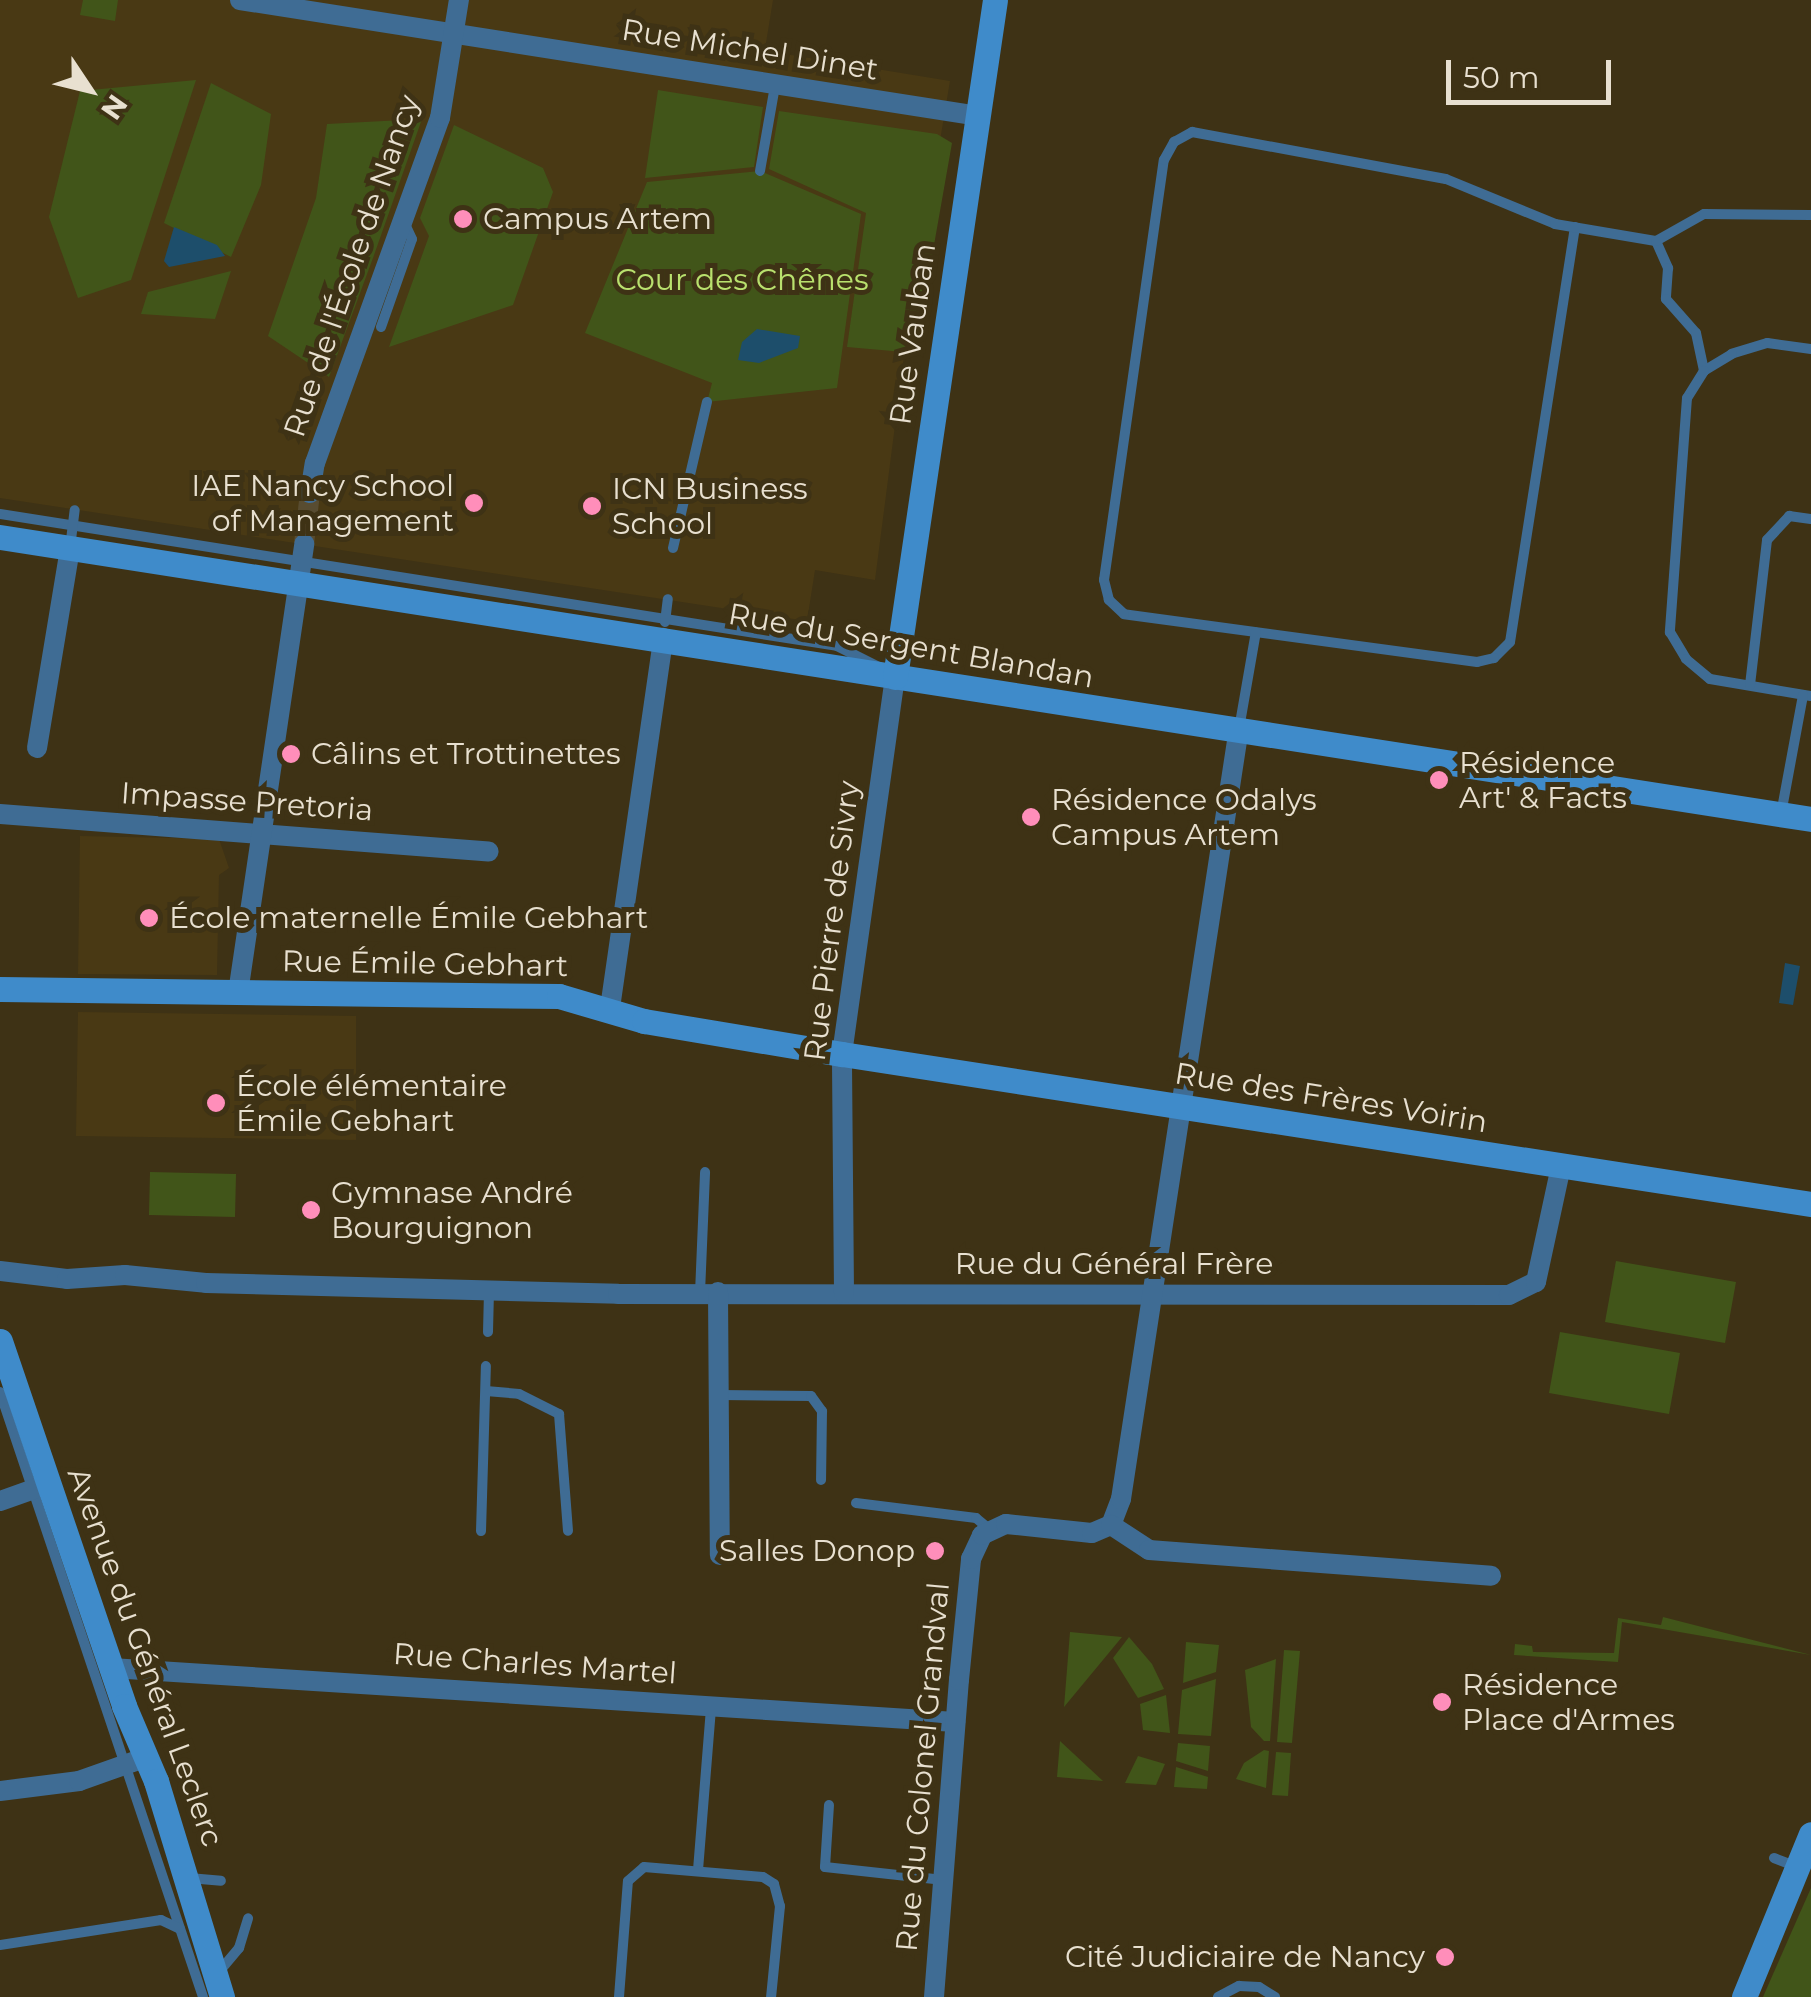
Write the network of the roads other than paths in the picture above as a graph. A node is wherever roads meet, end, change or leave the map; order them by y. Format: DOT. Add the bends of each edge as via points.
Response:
graph roads {
  1 [pos="240,0"];
  2 [pos="459,0"];
  3 [pos="994,0"];
  4 [pos="454,34"];
  5 [pos="775,86"];
  6 [pos="978,116"];
  7 [pos="760,171"];
  8 [pos="1811,215"];
  9 [pos="404,222"];
  10 [pos="1575,228"];
  11 [pos="1656,241"];
  12 [pos="381,327"];
  13 [pos="1811,349"];
  14 [pos="1704,371"];
  15 [pos="708,402"];
  16 [pos="310,492"];
  17 [pos="75,510"];
  18 [pos="0,514"];
  19 [pos="1811,518"];
  20 [pos="72,537"];
  21 [pos="0,538"];
  22 [pos="673,548"];
  23 [pos="301,563"];
  24 [pos="668,600"];
  25 [pos="664,627"];
  26 [pos="1256,632"];
  27 [pos="894,677"];
  28 [pos="1750,686"];
  29 [pos="1807,695"];
  30 [pos="1238,734"];
  31 [pos="38,748"];
  32 [pos="0,814"];
  33 [pos="1781,815"];
  34 [pos="1811,819"];
  35 [pos="260,832"];
  36 [pos="488,852"];
  37 [pos="0,988"];
  38 [pos="238,993"];
  39 [pos="610,1008"];
  40 [pos="842,1054"];
  41 [pos="1180,1106"];
  42 [pos="1561,1166"];
  43 [pos="705,1172"];
  44 [pos="1811,1204"];
  45 [pos="0,1271"];
  46 [pos="489,1290"];
  47 [pos="709,1292"];
  48 [pos="844,1294"];
  49 [pos="1149,1294"];
  50 [pos="488,1332"];
  51 [pos="0,1341"];
  52 [pos="486,1366"];
  53 [pos="486,1391"];
  54 [pos="0,1392"];
  55 [pos="719,1395"];
  56 [pos="820,1480"];
  57 [pos="40,1487"];
  58 [pos="1,1501"];
  59 [pos="856,1503"];
  60 [pos="1112,1525"];
  61 [pos="482,1531"];
  62 [pos="568,1532"];
  63 [pos="983,1536"];
  64 [pos="720,1555"];
  65 [pos="1491,1576"];
  66 [pos="103,1671"];
  67 [pos="711,1708"];
  68 [pos="955,1722"];
  69 [pos="134,1761"];
  70 [pos="0,1791"];
  71 [pos="829,1804"];
  72 [pos="1811,1834"];
  73 [pos="698,1870"];
  74 [pos="189,1878"];
  75 [pos="943,1880"];
  76 [pos="222,1881"];
  77 [pos="248,1918"];
  78 [pos="192,1928"];
  79 [pos="0,1945"];
  80 [pos="220,1986"];
  81 [pos="203,1997"];
  82 [pos="619,1997"];
  83 [pos="771,1997"];
  84 [pos="934,1997"];
  85 [pos="1218,1997"];
  86 [pos="1276,1997"];
  87 [pos="1744,1997"];
  1 -- 4 [label="street, Rue Michel Dinet"];
  2 -- 4 [label="street, Rue de l'École de Nancy"];
  3 -- 6 [label="street, Rue Vauban"];
  4 -- 5 [label="street, Rue Michel Dinet"];
  4 -- 9 [label="street, Rue de l'École de Nancy" via="440,118"];
  5 -- 6 [label="street, Rue Michel Dinet"];
  5 -- 7 [label="lane"];
  6 -- 27 [label="street, Rue Vauban"];
  8 -- 11 [label="lane" via="1704,214"];
  9 -- 12 [label="lane" via="412,239"];
  9 -- 16 [label="street, Rue de l'École de Nancy" via="315,462"];
  10 -- 11 [label="lane"];
  10 -- 26 [label="lane" via="1510,642 1494,658 1477,662"];
  10 -- 26 [label="lane" via="1514,211 1446,179 1192,132 1174,142 1164,160 1104,580 1108,600 1124,614"];
  11 -- 14 [label="lane" via="1668,268 1666,299 1696,333"];
  13 -- 14 [label="lane" via="1767,343"];
  14 -- 28 [label="lane" via="1687,398 1670,632 1686,659 1710,679"];
  15 -- 22 [label="lane"];
  17 -- 20 [label="lane"];
  18 -- 20 [label="lane"];
  19 -- 28 [label="lane" via="1788,516 1766,540"];
  20 -- 21 [label="street, Rue du Sergent Blandan"];
  20 -- 23 [label="street, Rue du Sergent Blandan"];
  20 -- 31 [label="street"];
  23 -- 25 [label="street, Rue du Sergent Blandan"];
  23 -- 35 [label="street"];
  24 -- 25 [label="lane"];
  25 -- 27 [label="street, Rue du Sergent Blandan"];
  25 -- 39 [label="street"];
  26 -- 30 [label="lane"];
  27 -- 30 [label="street, Rue du Sergent Blandan"];
  27 -- 40 [label="street, Rue Pierre de Sivry"];
  28 -- 29 [label="lane"];
  29 -- 33 [label="lane"];
  30 -- 33 [label="street, Rue du Sergent Blandan"];
  30 -- 41 [label="street"];
  32 -- 35 [label="street, Impasse Pretoria"];
  33 -- 34 [label="street, Rue du Sergent Blandan"];
  35 -- 36 [label="street, Impasse Pretoria"];
  35 -- 38 [label="street"];
  37 -- 38 [label="street, Rue Émile Gebhart"];
  38 -- 39 [label="street, Rue Émile Gebhart" via="559,996"];
  39 -- 40 [label="street, Rue Émile Gebhart" via="644,1021"];
  40 -- 41 [label="street, Rue des Frères Voirin"];
  40 -- 48 [label="street, Rue Pierre de Sivry"];
  41 -- 42 [label="street, Rue des Frères Voirin"];
  41 -- 49 [label="street"];
  42 -- 44 [label="street, Rue des Frères Voirin"];
  42 -- 49 [label="street, Rue du Général Frère" via="1540,1271 1526,1291"];
  43 -- 47 [label="lane"];
  45 -- 46 [label="street, Rue du Général Frère"];
  46 -- 47 [label="street, Rue du Général Frère"];
  46 -- 50 [label="lane"];
  47 -- 48 [label="street, Rue du Général Frère"];
  47 -- 55 [label="street"];
  48 -- 49 [label="street, Rue du Général Frère"];
  49 -- 60 [label="street" via="1122,1499"];
  51 -- 57 [label="street, Avenue du Général Leclerc"];
  52 -- 53 [label="lane"];
  53 -- 61 [label="lane"];
  53 -- 62 [label="lane" via="520,1394 559,1414"];
  54 -- 57 [label="lane"];
  55 -- 56 [label="lane" via="812,1396 822,1411"];
  55 -- 64 [label="street"];
  57 -- 58 [label="street"];
  57 -- 66 [label="street, Avenue du Général Leclerc"];
  59 -- 63 [label="lane" via="976,1518"];
  60 -- 63 [label="street" via="1092,1533 1006,1524"];
  60 -- 65 [label="street" via="1149,1550"];
  63 -- 68 [label="street, Rue du Colonel Grandval"];
  66 -- 67 [label="street, Rue Charles Martel"];
  66 -- 69 [label="street, Avenue du Général Leclerc"];
  67 -- 68 [label="street, Rue Charles Martel"];
  67 -- 73 [label="lane"];
  68 -- 75 [label="street, Rue du Colonel Grandval"];
  69 -- 70 [label="street" via="78,1781"];
  69 -- 74 [label="street, Avenue du Général Leclerc"];
  69 -- 78 [label="lane"];
  71 -- 75 [label="lane" via="825,1868"];
  72 -- 87 [label="street" via="1786,1862"];
  73 -- 82 [label="lane" via="632,1872"];
  73 -- 83 [label="lane" via="774,1884 780,1906"];
  74 -- 76 [label="lane"];
  74 -- 78 [label="street, Avenue du Général Leclerc"];
  75 -- 84 [label="street, Rue du Colonel Grandval"];
  77 -- 80 [label="lane"];
  78 -- 79 [label="lane" via="161,1920"];
  78 -- 80 [label="street, Avenue du Général Leclerc"];
  78 -- 81 [label="lane"];
  85 -- 86 [label="lane" via="1240,1986"];
}
